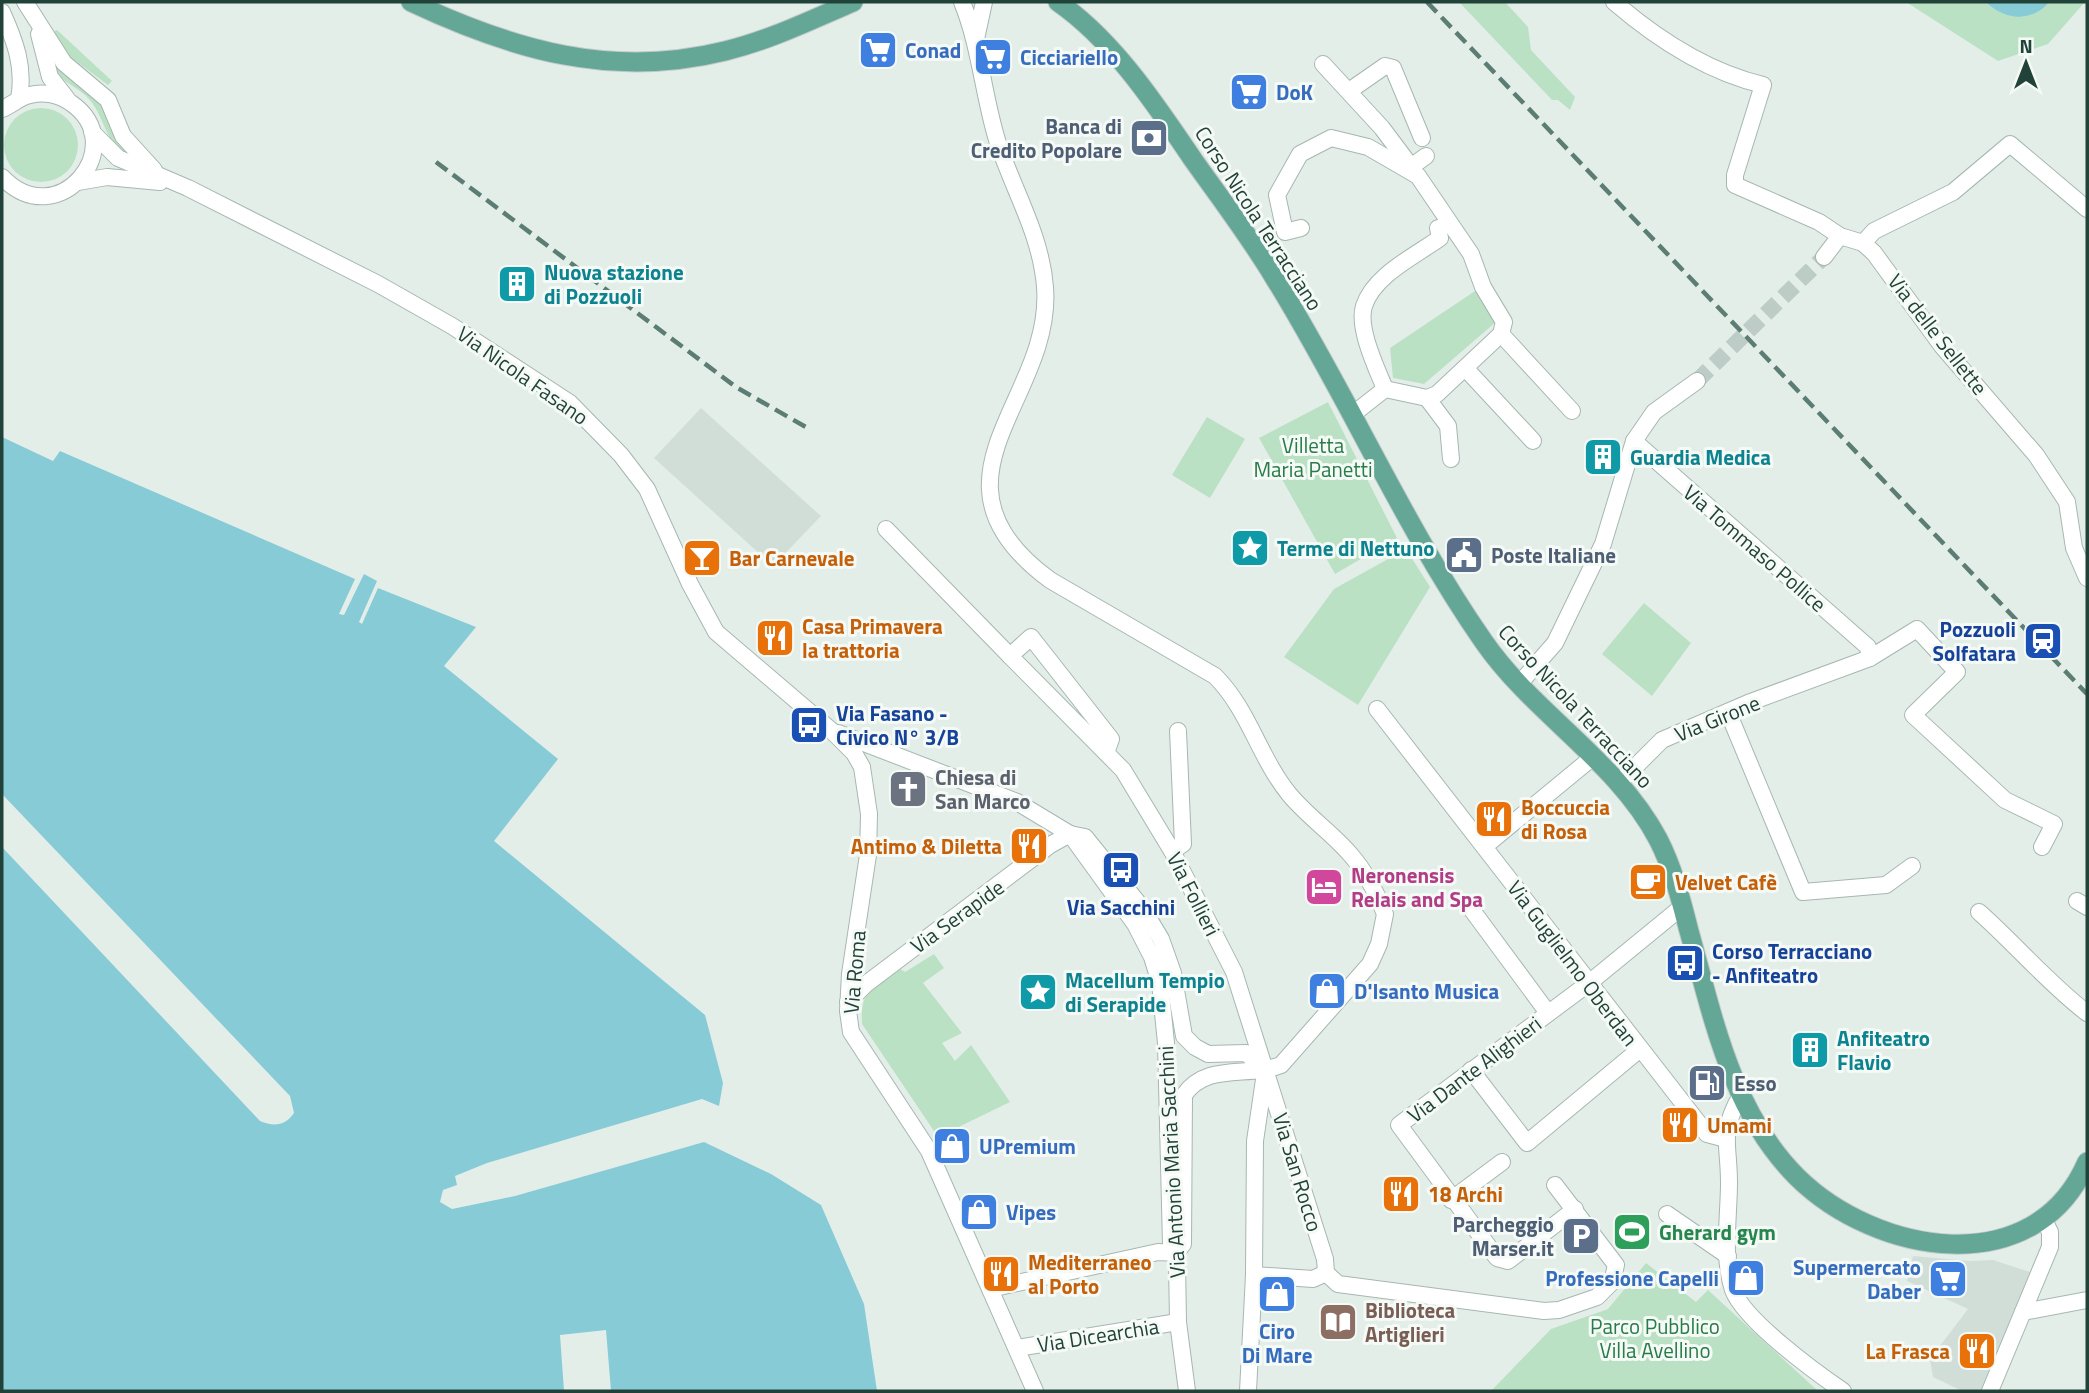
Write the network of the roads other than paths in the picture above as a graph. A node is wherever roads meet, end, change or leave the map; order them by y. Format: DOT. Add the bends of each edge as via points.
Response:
graph roads {
  1 [pos="25,2"];
  2 [pos="411,2"];
  3 [pos="853,2"];
  4 [pos="962,2"];
  5 [pos="984,2"];
  6 [pos="1058,2"];
  7 [pos="1614,2"];
  8 [pos="2,12"];
  9 [pos="37,23"];
  10 [pos="976,39"];
  11 [pos="1323,64"];
  12 [pos="1349,91"];
  13 [pos="69,101"];
  14 [pos="8,107"];
  15 [pos="92,132"];
  16 [pos="1422,138"];
  17 [pos="1426,156"];
  18 [pos="1415,171"];
  19 [pos="158,175"];
  20 [pos="2,177"];
  21 [pos="78,181"];
  22 [pos="176,184"];
  23 [pos="2087,209"];
  24 [pos="1301,228"];
  25 [pos="1438,228"];
  26 [pos="1840,236"];
  27 [pos="1863,243"];
  28 [pos="1824,257"];
  29 [pos="1501,334"];
  30 [pos="1465,369"];
  31 [pos="1697,381"];
  32 [pos="1382,393"];
  33 [pos="1427,398"];
  34 [pos="1572,411"];
  35 [pos="1352,415"];
  36 [pos="1634,441"];
  37 [pos="1533,442"];
  38 [pos="1451,459"];
  39 [pos="886,529"];
  40 [pos="2087,578"];
  41 [pos="1010,656"];
  42 [pos="1870,658"];
  43 [pos="1061,679"];
  44 [pos="1520,683"];
  45 [pos="1048,694"];
  46 [pos="1080,699"];
  47 [pos="1377,709"];
  48 [pos="1066,712"];
  49 [pos="1728,712"];
  50 [pos="832,731"];
  51 [pos="1178,731"];
  52 [pos="1106,753"];
  53 [pos="1592,757"];
  54 [pos="1618,784"];
  55 [pos="1070,834"];
  56 [pos="1485,846"];
  57 [pos="2042,847"];
  58 [pos="1172,851"];
  59 [pos="1912,866"];
  60 [pos="1466,902"];
  61 [pos="1683,906"];
  62 [pos="1979,912"];
  63 [pos="1588,983"];
  64 [pos="848,1002"];
  65 [pos="1548,1013"];
  66 [pos="2087,1013"];
  67 [pos="1640,1049"];
  68 [pos="1471,1070"];
  69 [pos="1266,1071"];
  70 [pos="1741,1095"];
  71 [pos="1726,1139"];
  72 [pos="1502,1162"];
  73 [pos="2087,1162"];
  74 [pos="1555,1185"];
  75 [pos="1451,1199"];
  76 [pos="1575,1209"];
  77 [pos="1667,1214"];
  78 [pos="2044,1220"];
  79 [pos="1176,1253"];
  80 [pos="1728,1256"];
  81 [pos="1326,1273"];
  82 [pos="1254,1276"];
  83 [pos="990,1289"];
  84 [pos="2087,1300"];
  85 [pos="2023,1312"];
  86 [pos="1178,1322"];
  87 [pos="1017,1348"];
  88 [pos="1035,1391"];
  89 [pos="1187,1391"];
  90 [pos="1248,1391"];
  91 [pos="1843,1391"];
  92 [pos="1990,1391"];
  1 -- 9 [label="street"];
  2 -- 3 [label="main road" via="523,47 634,62 725,51 796,28"];
  4 -- 10 [label="street"];
  5 -- 10 [label="street"];
  6 -- 35 [label="main road, Corso Nicola Terracciano" via="1091,30 1168,122 1273,275"];
  7 -- 26 [label="street" via="1702,64 1763,85 1735,185"];
  8 -- 14 [label="street" via="21,64"];
  9 -- 13 [label="street, Via Nicola Fasano" via="49,75"];
  9 -- 19 [label="street" via="64,63 108,100 123,136"];
  10 -- 69 [label="street" via="998,142 1036,240 1045,288 1042,326 991,461 995,514 1020,554 1043,575 1224,684 1289,794 1352,855 1385,914 1380,944 1370,964 1281,1065"];
  11 -- 12 [label="street"];
  12 -- 16 [label="street" via="1385,66 1393,68"];
  12 -- 18 [label="street"];
  13 -- 14 [label="street" via="44,93"];
  13 -- 15 [label="street, Via Nicola Fasano"];
  15 -- 19 [label="street, Via Nicola Fasano" via="118,158"];
  15 -- 21 [label="street" via="92,158"];
  17 -- 18 [label="street"];
  18 -- 24 [label="street" via="1368,147 1331,138 1300,154 1277,195 1285,232"];
  18 -- 29 [label="street" via="1471,254 1483,287 1504,322"];
  19 -- 22 [label="street, Via Nicola Fasano"];
  20 -- 21 [label="street" via="23,193 37,196 66,190"];
  21 -- 22 [label="street" via="122,178"];
  22 -- 50 [label="street, Via Nicola Fasano" via="453,326 580,411 647,489 716,632"];
  23 -- 27 [label="street" via="2010,144 1953,192 1874,231"];
  25 -- 32 [label="street" via="1440,238 1383,279 1363,307 1367,345"];
  26 -- 27 [label="street"];
  26 -- 28 [label="street"];
  27 -- 40 [label="street, Via delle Sellette" via="2051,477 2067,502 2074,548"];
  29 -- 30 [label="street"];
  29 -- 34 [label="street"];
  30 -- 33 [label="street"];
  30 -- 37 [label="street"];
  31 -- 36 [label="street" via="1654,412"];
  32 -- 33 [label="street"];
  32 -- 35 [label="street"];
  33 -- 38 [label="street" via="1448,426"];
  35 -- 44 [label="main road, Corso Nicola Terracciano" via="1449,589 1488,647"];
  36 -- 42 [label="street, Via Tommaso Pollice" via="1868,647"];
  36 -- 44 [label="street" via="1606,545 1555,643"];
  39 -- 41 [label="street, Via Follieri"];
  41 -- 43 [label="street" via="1031,637"];
  41 -- 45 [label="street, Via Follieri"];
  42 -- 49 [label="street, Via Girone"];
  42 -- 57 [label="street, Via Girone" via="1917,629 1957,672 1913,715 2005,800 2053,824"];
  43 -- 45 [label="street"];
  43 -- 46 [label="street"];
  44 -- 53 [label="main road, Corso Nicola Terracciano"];
  45 -- 48 [label="street, Via Follieri"];
  46 -- 48 [label="street"];
  46 -- 52 [label="street" via="1111,739"];
  47 -- 56 [label="street, Via Guglielmo Oberdan"];
  48 -- 52 [label="street, Via Follieri"];
  49 -- 54 [label="street, Via Girone" via="1662,740"];
  49 -- 59 [label="street" via="1803,892 1886,885"];
  50 -- 55 [label="street" via="1017,802"];
  50 -- 64 [label="street, Via Roma" via="862,767 869,814 864,892"];
  51 -- 58 [label="street" via="1184,844"];
  52 -- 58 [label="street, Via Follieri" via="1123,770"];
  53 -- 54 [label="main road, Corso Nicola Terracciano"];
  53 -- 56 [label="street"];
  54 -- 61 [label="main road, Corso Nicola Terracciano" via="1639,807 1660,842"];
  55 -- 64 [label="street, Via Serapide"];
  55 -- 69 [label="street" via="1085,837 1161,939 1173,973 1181,1030 1191,1044 1208,1054 1247,1053"];
  55 -- 79 [label="street, Via Antonio Maria Sacchini" via="1135,924 1160,983 1171,1245"];
  56 -- 63 [label="street, Via Guglielmo Oberdan"];
  58 -- 69 [label="street, Via Follieri" via="1234,972"];
  60 -- 65 [label="street, Via Dante Alighieri"];
  61 -- 63 [label="street, Via Dante Alighieri"];
  61 -- 70 [label="main road, Corso Nicola Terracciano" via="1718,1035"];
  62 -- 66 [label="street" via="2027,955 2057,990"];
  63 -- 65 [label="street, Via Dante Alighieri"];
  63 -- 67 [label="street, Via Guglielmo Oberdan"];
  64 -- 83 [label="street, Via Roma" via="848,1020 856,1041 929,1151"];
  65 -- 68 [label="street, Via Dante Alighieri"];
  67 -- 68 [label="street" via="1527,1143"];
  67 -- 71 [label="street, Via Guglielmo Oberdan" via="1707,1134"];
  68 -- 75 [label="street, Via Dante Alighieri" via="1399,1125"];
  69 -- 79 [label="street" via="1207,1075 1184,1095 1184,1244"];
  69 -- 81 [label="street, Via San Rocco"];
  69 -- 82 [label="street" via="1255,1141"];
  70 -- 71 [label="street" via="1727,1119"];
  70 -- 78 [label="main road, Corso Nicola Terracciano" via="1759,1128 1797,1177 1823,1199 1859,1218 1920,1241 1957,1246 1991,1242"];
  71 -- 80 [label="street"];
  72 -- 75 [label="street"];
  73 -- 78 [label="main road" via="2066,1200"];
  74 -- 76 [label="street"];
  75 -- 76 [label="street" via="1497,1258 1508,1261"];
  76 -- 81 [label="street" via="1616,1265 1607,1289 1579,1306 1544,1311 1338,1284"];
  77 -- 80 [label="street"];
  78 -- 85 [label="street" via="2050,1247"];
  79 -- 83 [label="street" via="1158,1252"];
  79 -- 86 [label="street, Via Antonio Maria Sacchini"];
  80 -- 91 [label="street" via="1733,1290 1746,1309 1799,1359"];
  81 -- 82 [label="street" via="1313,1279"];
  82 -- 90 [label="street"];
  83 -- 87 [label="street, Via Roma"];
  84 -- 85 [label="street"];
  85 -- 92 [label="street"];
  86 -- 87 [label="street, Via Dicearchia"];
  86 -- 89 [label="street, Via Antonio Maria Sacchini"];
  87 -- 88 [label="street, Via Roma"];
}
